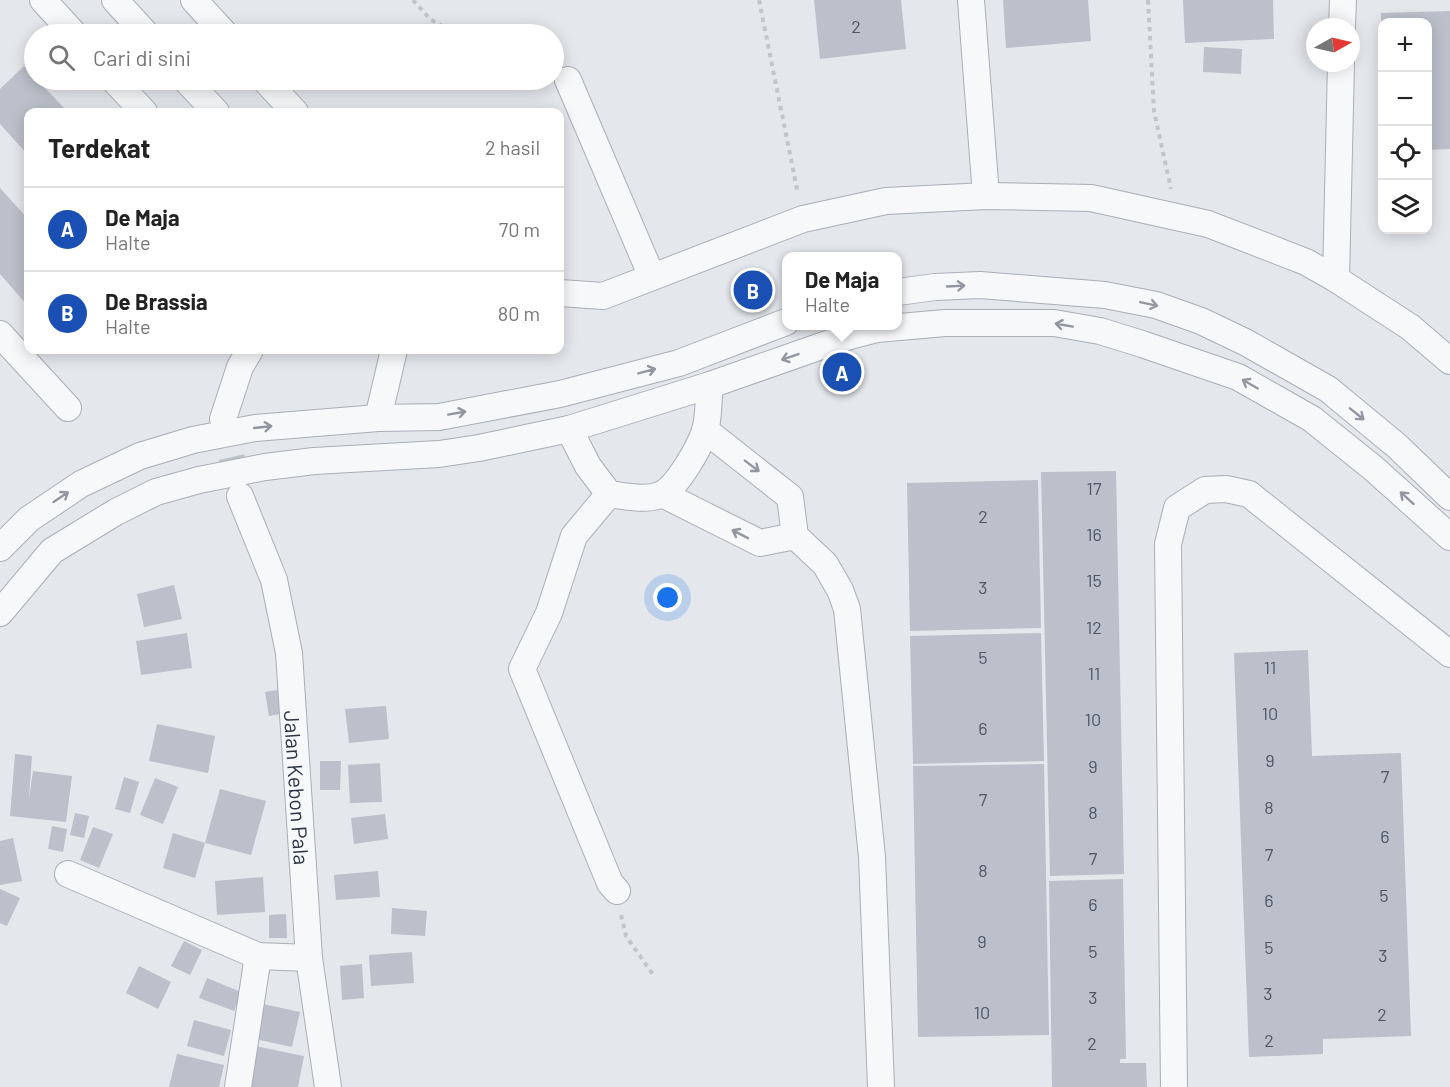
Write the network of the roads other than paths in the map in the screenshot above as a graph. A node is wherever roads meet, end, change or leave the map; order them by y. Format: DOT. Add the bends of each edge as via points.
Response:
graph roads {
  1 [pos="43,0"];
  2 [pos="115,0"];
  3 [pos="194,0"];
  4 [pos="971,0"];
  5 [pos="1343,0"];
  6 [pos="1342,18"];
  7 [pos="65,24"];
  8 [pos="137,24"];
  9 [pos="216,24"];
  10 [pos="1341,72"];
  11 [pos="568,80"];
  12 [pos="123,90"];
  13 [pos="195,90"];
  14 [pos="275,90"];
  15 [pos="140,108"];
  16 [pos="212,108"];
  17 [pos="291,108"];
  18 [pos="986,196"];
  19 [pos="652,277"];
  20 [pos="1336,279"];
  21 [pos="902,291"];
  22 [pos="564,294"];
  23 [pos="782,324"];
  24 [pos="902,327"];
  25 [pos="873,330"];
  26 [pos="0,334"];
  27 [pos="248,354"];
  28 [pos="393,354"];
  29 [pos="1450,361"];
  30 [pos="710,385"];
  31 [pos="1328,389"];
  32 [pos="68,408"];
  33 [pos="378,418"];
  34 [pos="223,419"];
  35 [pos="1312,419"];
  36 [pos="569,429"];
  37 [pos="705,430"];
  38 [pos="609,494"];
  39 [pos="662,494"];
  40 [pos="240,496"];
  41 [pos="1450,497"];
  42 [pos="29,519"];
  43 [pos="795,536"];
  44 [pos="1450,537"];
  45 [pos="0,548"];
  46 [pos="52,551"];
  47 [pos="0,613"];
  48 [pos="1450,654"];
  49 [pos="68,874"];
  50 [pos="620,897"];
  51 [pos="258,956"];
  52 [pos="309,958"];
  53 [pos="238,1087"];
  54 [pos="328,1087"];
  55 [pos="880,1087"];
  56 [pos="1174,1087"];
  1 -- 7 [label="street"];
  2 -- 8 [label="street"];
  3 -- 9 [label="street"];
  4 -- 18 [label="street"];
  5 -- 6 [label="street"];
  10 -- 20 [label="street"];
  11 -- 19 [label="street"];
  12 -- 15 [label="street"];
  13 -- 16 [label="street"];
  14 -- 17 [label="street"];
  18 -- 19 [label="street" via="886,201 803,219"];
  18 -- 20 [label="street" via="1091,198 1208,224 1306,262"];
  19 -- 22 [label="street" via="603,296"];
  20 -- 29 [label="street" via="1410,327"];
  21 -- 31 [label="street, one-way" via="980,285 1106,295 1156,305 1245,342"];
  33 -- 23 [label="street, one-way" via="439,417 560,394 679,363"];
  35 -- 24 [label="street, one-way" via="1238,377 1100,331 1054,323"];
  25 -- 30 [label="street, one-way"];
  26 -- 32 [label="street"];
  27 -- 34 [label="street"];
  28 -- 33 [label="street"];
  30 -- 36 [label="street"];
  30 -- 37 [label="street"];
  31 -- 35 [label="street"];
  31 -- 41 [label="street, one-way" via="1397,446"];
  42 -- 33 [label="street, one-way" via="81,484 140,456 193,440 255,428"];
  44 -- 35 [label="street, one-way"];
  36 -- 38 [label="street" via="588,466"];
  36 -- 46 [label="street" via="439,454 314,461 199,480 156,492"];
  37 -- 39 [label="street" via="693,457"];
  37 -- 43 [label="street, one-way" via="790,497"];
  38 -- 39 [label="street" via="643,498"];
  38 -- 50 [label="street" via="574,536 549,614 522,669 610,883"];
  43 -- 39 [label="street, one-way" via="760,543"];
  40 -- 52 [label="street, Jalan Kebon Pala" via="274,580 289,653"];
  42 -- 45 [label="street"];
  42 -- 46 [label="street"];
  43 -- 55 [label="street" via="825,564 847,609 872,857"];
  46 -- 47 [label="street"];
  48 -- 56 [label="street" via="1249,494 1205,490 1177,508 1168,544"];
  49 -- 51 [label="street"];
  51 -- 52 [label="street"];
  51 -- 53 [label="street"];
  52 -- 54 [label="street, Jalan Kebon Pala"];
}
